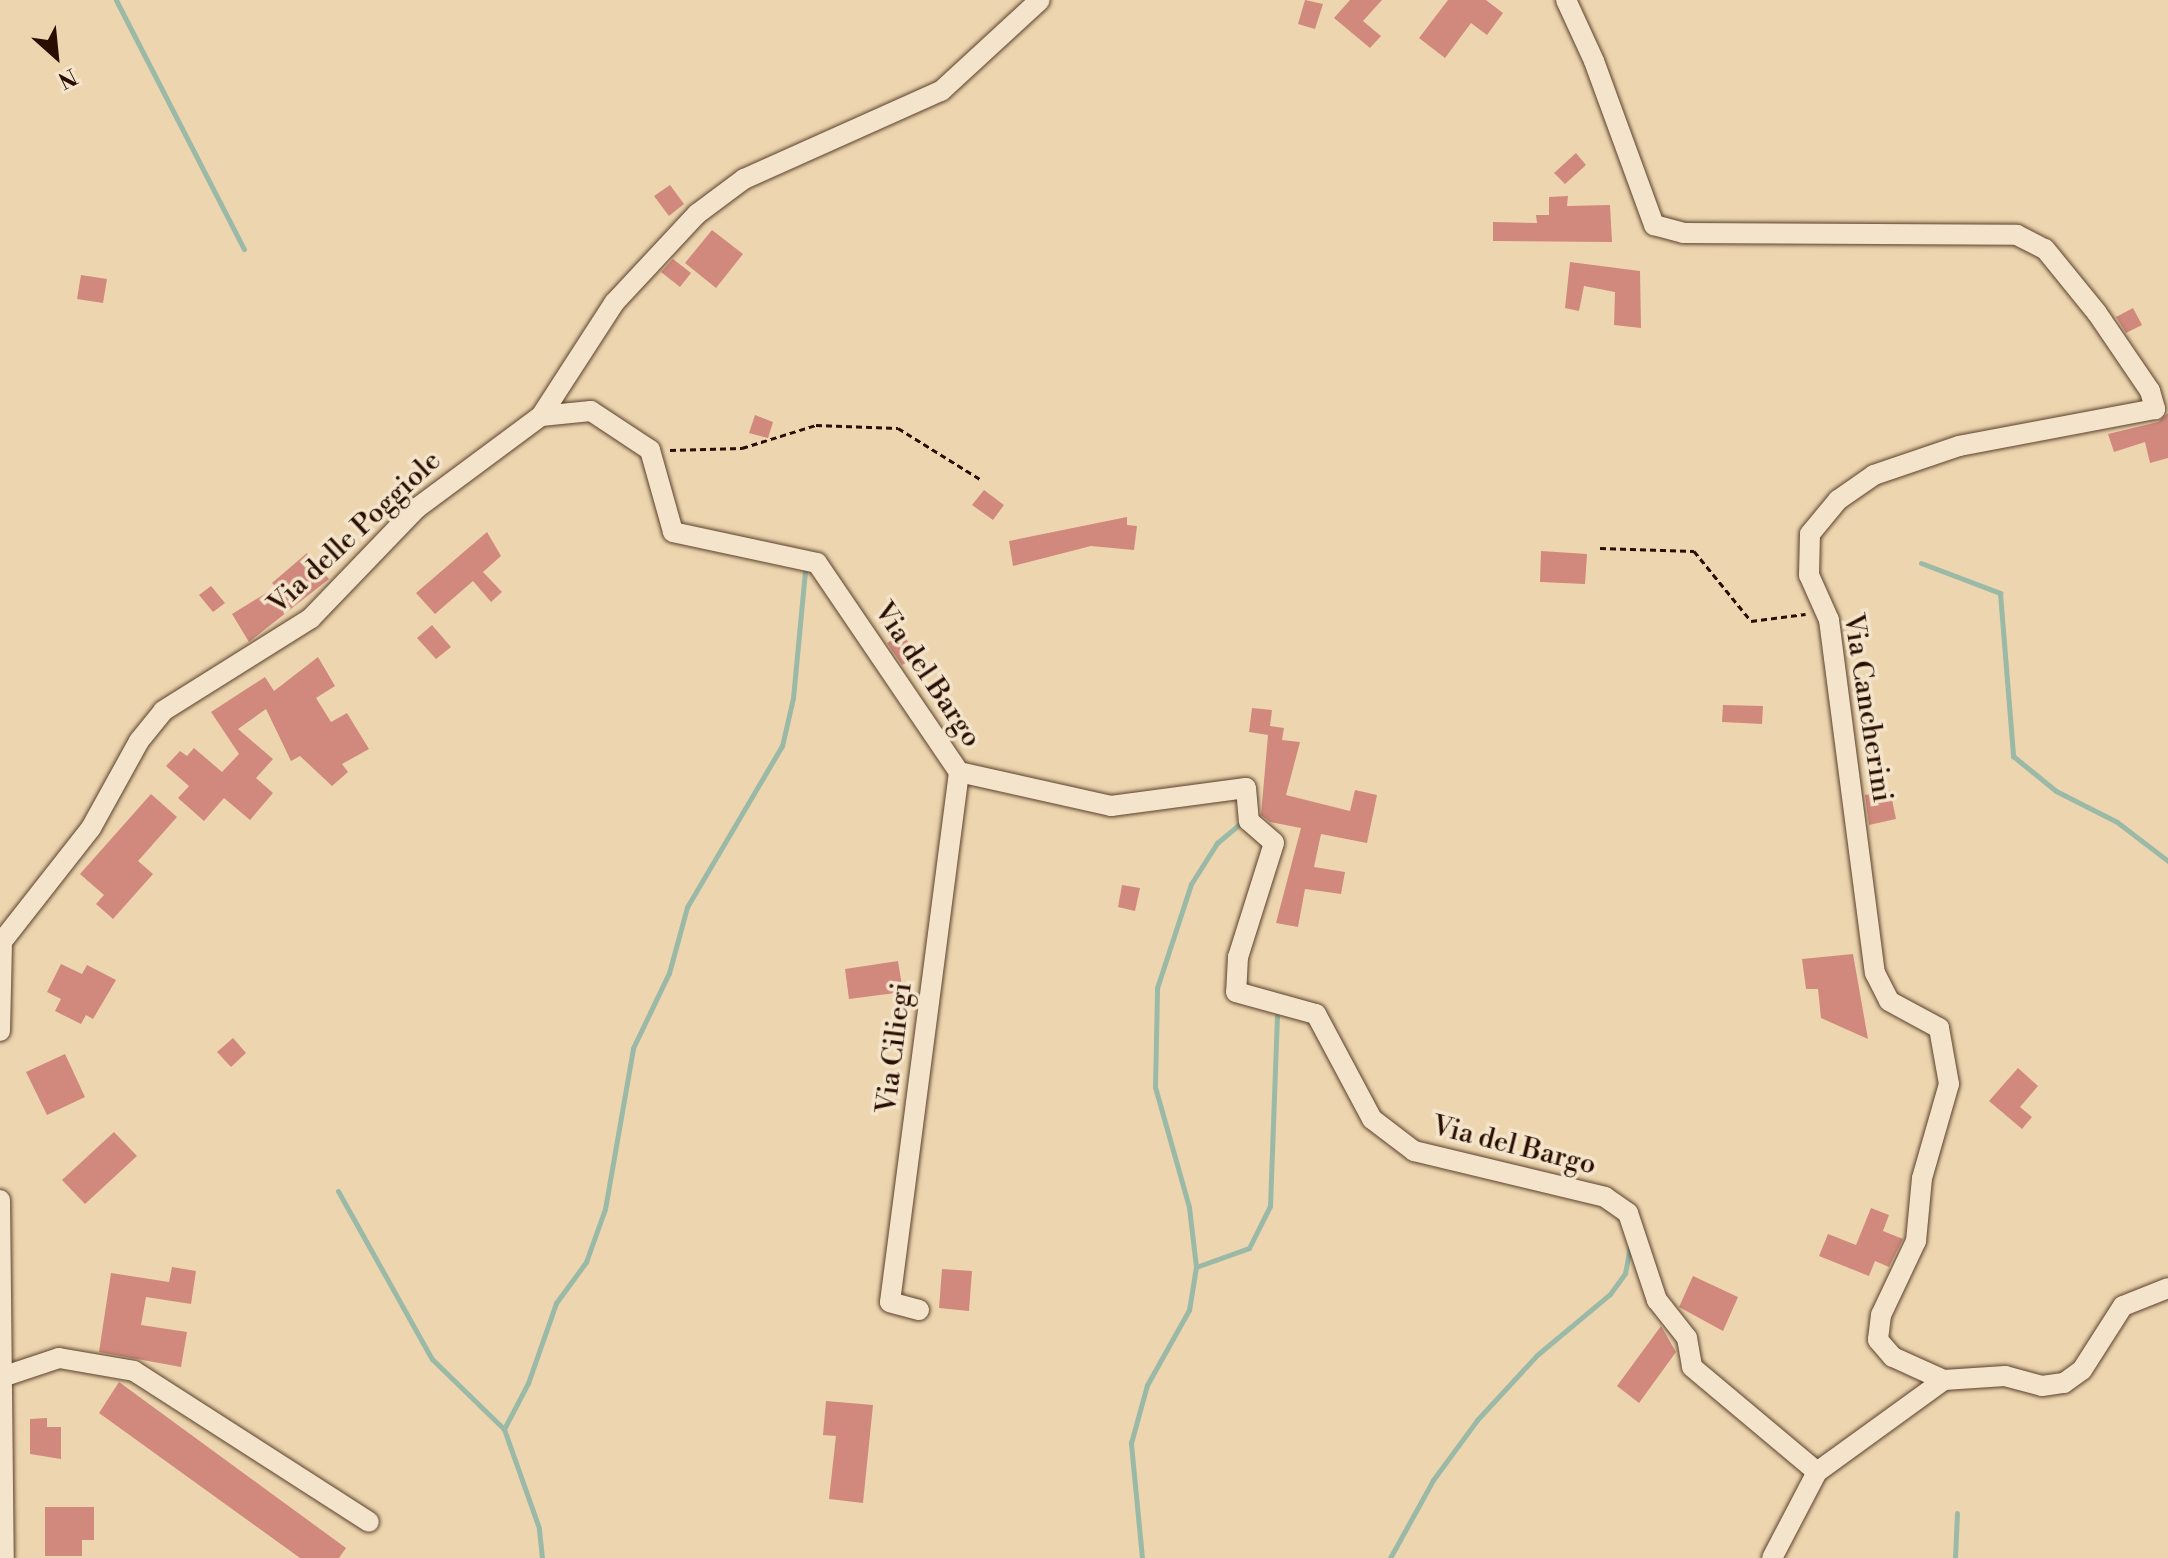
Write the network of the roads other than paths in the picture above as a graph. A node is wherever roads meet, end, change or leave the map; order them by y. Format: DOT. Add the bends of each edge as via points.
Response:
graph roads {
  1 [pos="1040,0"];
  2 [pos="1566,0"];
  3 [pos="2162,412"];
  4 [pos="541,416"];
  5 [pos="959,772"];
  6 [pos="1,943"];
  7 [pos="0,1031"];
  8 [pos="0,1200"];
  9 [pos="2168,1288"];
  10 [pos="919,1310"];
  11 [pos="2,1377"];
  12 [pos="1944,1380"];
  13 [pos="1817,1472"];
  14 [pos="369,1522"];
  15 [pos="4,1558"];
  16 [pos="1772,1558"];
  1 -- 4 [label="street, Via delle Poggiole" via="941,91 744,179 697,214 614,303"];
  2 -- 3 [label="street, Via Cancherini" via="1654,225 1726,234 2017,235 2045,249 2088,302"];
  3 -- 12 [label="street, Via Cancherini" via="1973,443 1874,475 1838,500 1810,534 1809,575 1825,610 1875,973 1889,1001 1939,1028 1949,1084 1922,1178 1916,1241 1881,1315 1878,1340 1893,1357"];
  4 -- 5 [label="street, Via del Bargo" via="591,411 650,450 673,532 817,563"];
  4 -- 6 [label="street, Via delle Poggiole" via="417,508 311,618 163,711 139,741 91,828"];
  5 -- 10 [label="street, Via Ciliegi" via="890,1302"];
  5 -- 13 [label="street, Via del Bargo" via="1111,806 1246,788 1249,821 1274,843 1238,957 1236,992 1316,1014 1372,1119 1414,1151 1605,1197 1628,1213 1657,1300 1687,1338 1692,1367"];
  6 -- 7 [label="street"];
  8 -- 11 [label="street"];
  9 -- 12 [label="street" via="2123,1306 2082,1370 2064,1383 2042,1386 2005,1376"];
  11 -- 14 [label="street" via="59,1358 134,1371"];
  11 -- 15 [label="street"];
  12 -- 13 [label="street"];
  13 -- 16 [label="street"];
}
